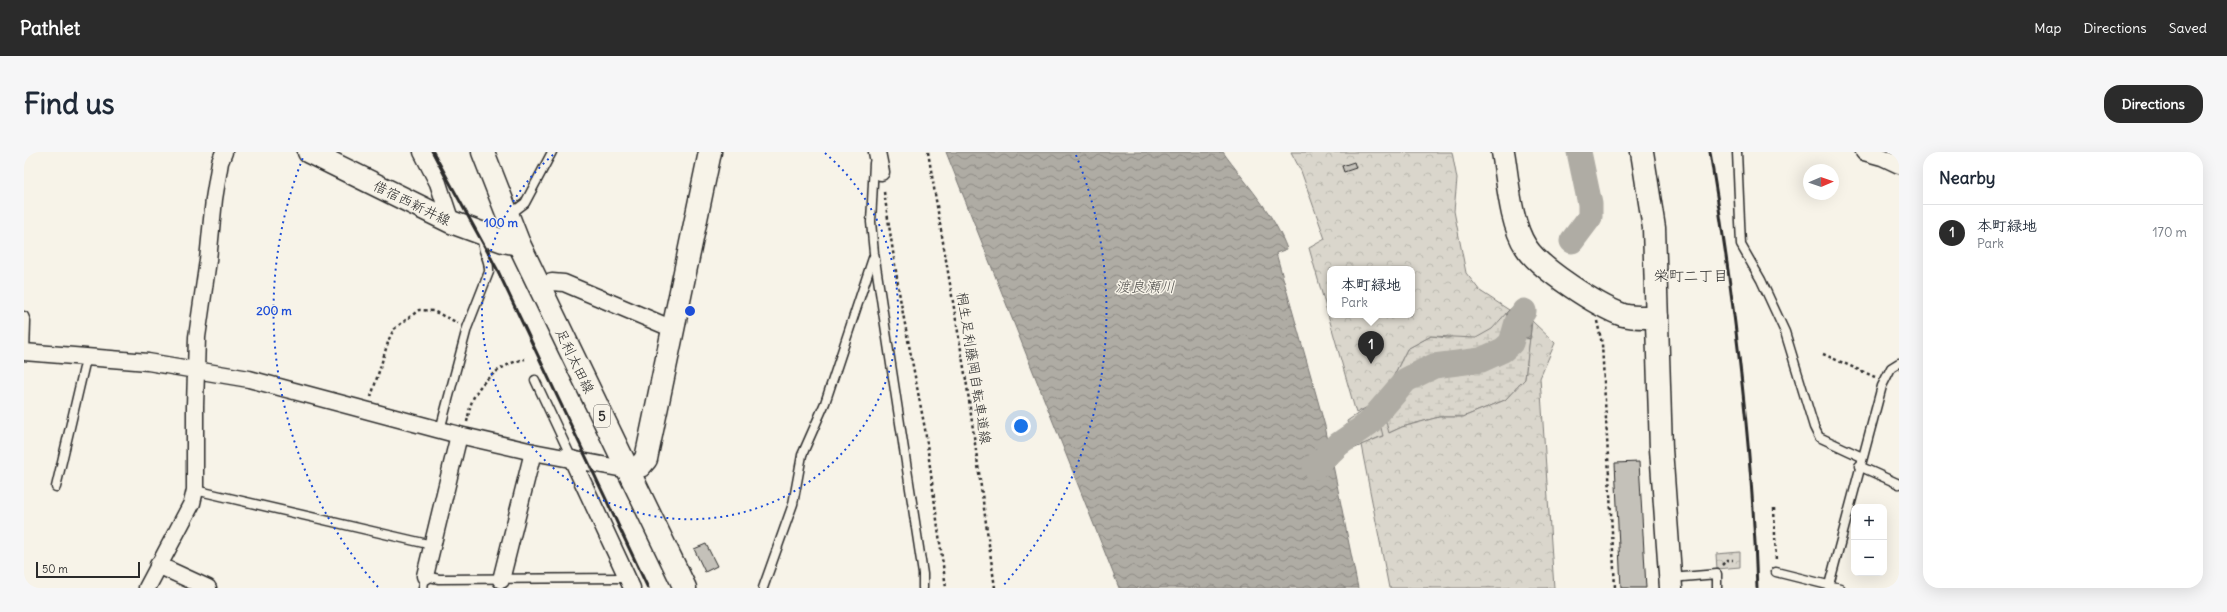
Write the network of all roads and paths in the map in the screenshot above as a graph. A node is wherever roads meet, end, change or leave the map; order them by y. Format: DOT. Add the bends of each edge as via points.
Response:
graph roads {
  1 [pos="224,152"];
  2 [pos="309,152"];
  3 [pos="422,152"];
  4 [pos="483,152"];
  5 [pos="552,152"];
  6 [pos="710,152"];
  7 [pos="875,152"];
  8 [pos="928,152"];
  9 [pos="1503,152"];
  10 [pos="1642,152"];
  11 [pos="1737,152"];
  12 [pos="1864,152"];
  13 [pos="1899,165"];
  14 [pos="881,172"];
  15 [pos="507,216"];
  16 [pos="451,222"];
  17 [pos="484,235"];
  18 [pos="519,244"];
  19 [pos="874,253"];
  20 [pos="539,286"];
  21 [pos="24,316"];
  22 [pos="1596,317"];
  23 [pos="1657,317"];
  24 [pos="467,328"];
  25 [pos="673,329"];
  26 [pos="24,352"];
  27 [pos="1822,354"];
  28 [pos="86,359"];
  29 [pos="525,359"];
  30 [pos="1899,362"];
  31 [pos="197,370"];
  32 [pos="535,380"];
  33 [pos="1884,382"];
  34 [pos="367,410"];
  35 [pos="440,430"];
  36 [pos="459,435"];
  37 [pos="533,452"];
  38 [pos="1862,457"];
  39 [pos="572,459"];
  40 [pos="1859,466"];
  41 [pos="629,470"];
  42 [pos="1899,484"];
  43 [pos="56,487"];
  44 [pos="195,490"];
  45 [pos="1774,508"];
  46 [pos="432,545"];
  47 [pos="158,565"];
  48 [pos="1776,572"];
  49 [pos="501,580"];
  50 [pos="424,582"];
  51 [pos="630,583"];
  52 [pos="1670,583"];
  53 [pos="1828,585"];
  54 [pos="147,588"];
  55 [pos="208,588"];
  56 [pos="685,588"];
  57 [pos="763,588"];
  58 [pos="923,588"];
  59 [pos="946,588"];
  60 [pos="995,588"];
  61 [pos="1614,588"];
  62 [pos="1717,588"];
  63 [pos="1840,588"];
  1 -- 31 [label="street" via="214,199 197,337"];
  2 -- 16 [label="street, 借宿西新井線"];
  3 -- 16 [label="street" via="438,183"];
  4 -- 15 [label="street, 足利太田線 / 5"];
  5 -- 15 [label="lane" via="525,203"];
  6 -- 25 [label="street"];
  7 -- 14 [label="street"];
  7 -- 19 [label="lane" via="872,222"];
  8 -- 60 [label="path, 桐生足利藤岡自転車道線" via="968,393"];
  9 -- 23 [label="street" via="1517,226 1526,247 1534,257 1551,272 1610,309 1634,317"];
  10 -- 23 [label="street" via="1654,228"];
  11 -- 38 [label="lane" via="1741,245 1761,280 1785,332 1814,427 1819,437"];
  12 -- 13 [label="street"];
  14 -- 59 [label="path" via="900,298 925,429"];
  15 -- 18 [label="street, 足利太田線 / 5"];
  16 -- 17 [label="street, 借宿西新井線"];
  17 -- 18 [label="street, 借宿西新井線"];
  17 -- 24 [label="lane" via="481,245 490,264 490,272"];
  18 -- 20 [label="street, 足利太田線 / 5"];
  19 -- 57 [label="lane" via="870,272 825,403 802,455 793,504"];
  19 -- 58 [label="lane" via="923,574"];
  20 -- 25 [label="street" via="552,282 564,283"];
  20 -- 41 [label="street, 足利太田線 / 5"];
  21 -- 26 [label="lane"];
  22 -- 61 [label="path" via="1602,344"];
  23 -- 52 [label="street" via="1661,449"];
  24 -- 34 [label="path" via="433,312 418,310 394,329"];
  24 -- 35 [label="lane"];
  25 -- 41 [label="street" via="646,459 640,466"];
  26 -- 28 [label="street"];
  27 -- 33 [label="path"];
  28 -- 31 [label="street" via="148,362"];
  28 -- 43 [label="lane"];
  29 -- 36 [label="path" via="508,364 486,381 476,393 466,425"];
  30 -- 33 [label="lane" via="1891,368"];
  31 -- 34 [label="street" via="249,379"];
  31 -- 44 [label="street"];
  32 -- 39 [label="lane"];
  33 -- 38 [label="lane"];
  34 -- 35 [label="street"];
  35 -- 36 [label="street"];
  36 -- 37 [label="street"];
  36 -- 46 [label="street"];
  37 -- 39 [label="street"];
  37 -- 49 [label="street"];
  38 -- 40 [label="lane"];
  39 -- 41 [label="street"];
  39 -- 51 [label="street"];
  40 -- 42 [label="lane"];
  40 -- 53 [label="lane"];
  41 -- 56 [label="street, 足利太田線 / 5"];
  44 -- 46 [label="lane"];
  44 -- 47 [label="street" via="192,503"];
  45 -- 48 [label="path"];
  46 -- 50 [label="street"];
  47 -- 54 [label="street"];
  47 -- 55 [label="street"];
  48 -- 53 [label="lane"];
  49 -- 50 [label="lane" via="440,579"];
  49 -- 51 [label="lane"];
  52 -- 62 [label="lane" via="1717,574"];
  53 -- 63 [label="lane"];
}
